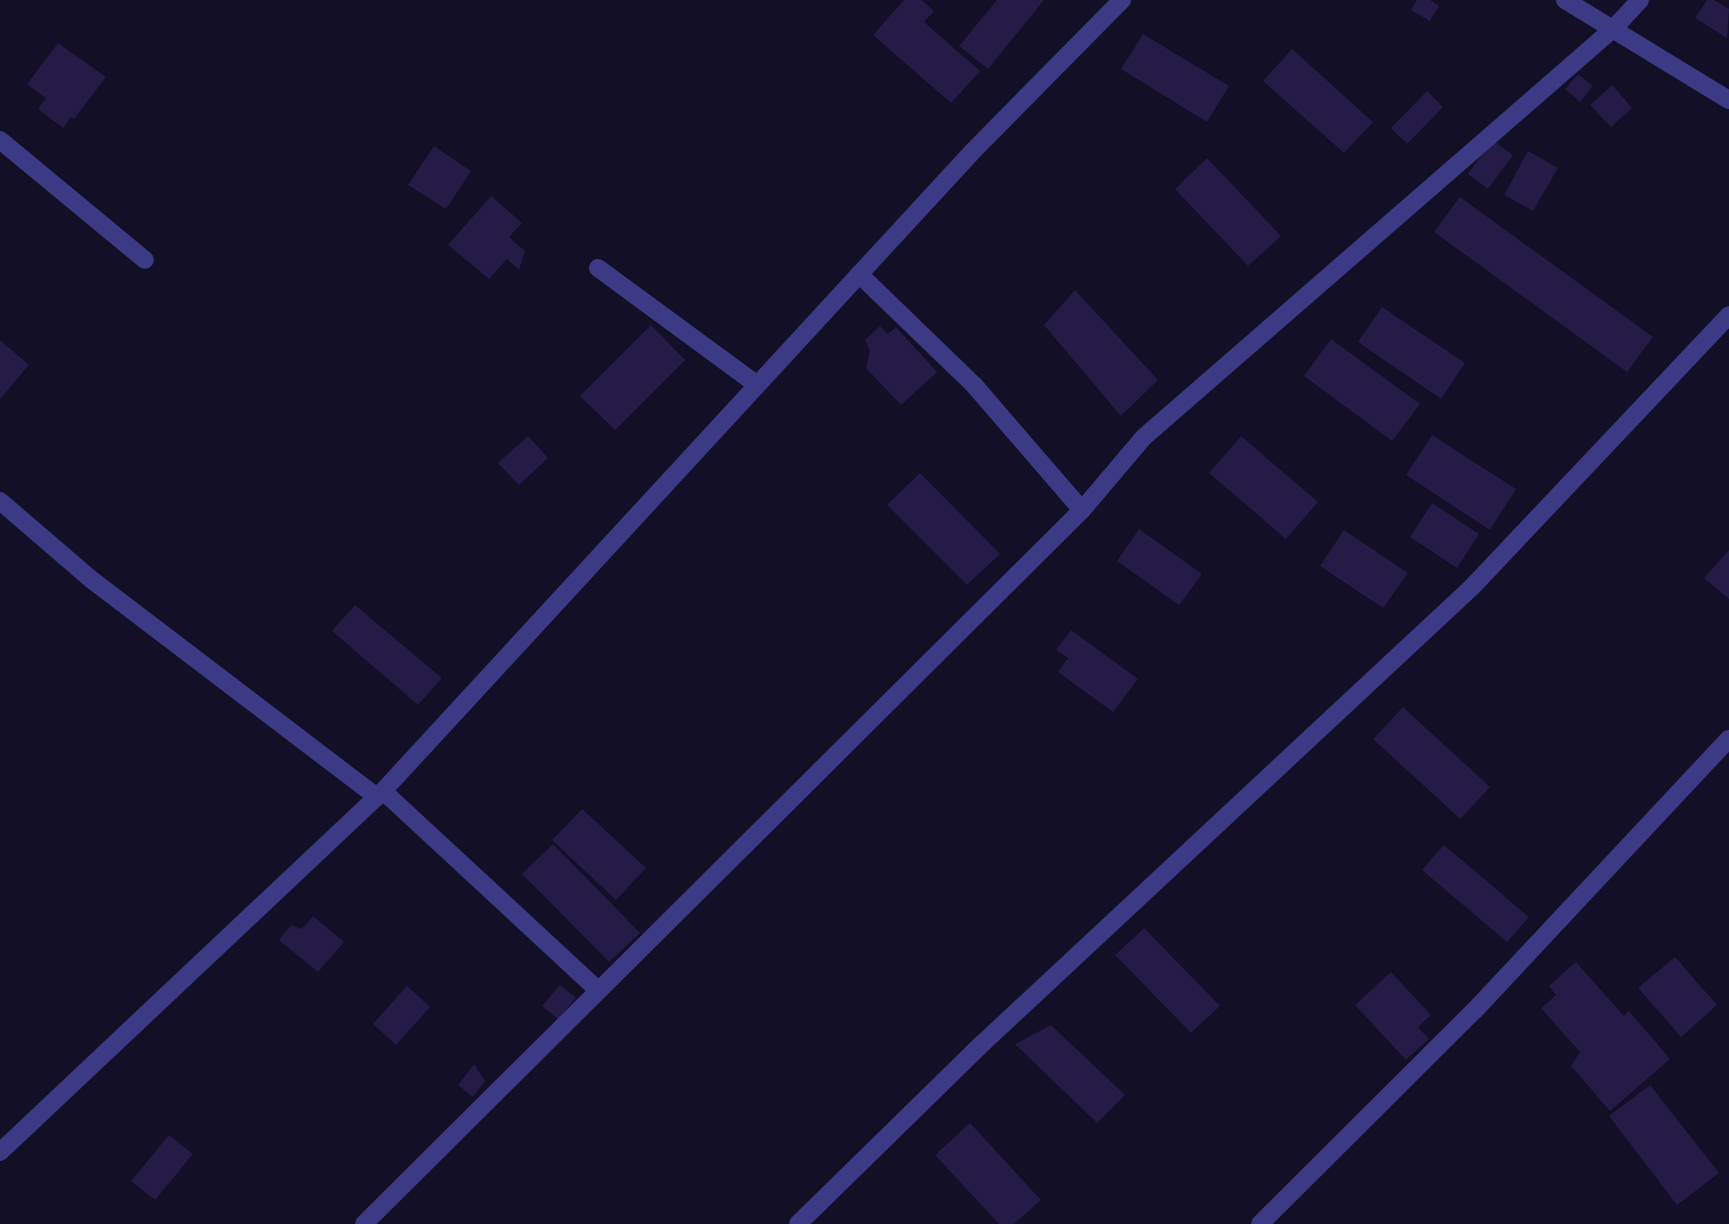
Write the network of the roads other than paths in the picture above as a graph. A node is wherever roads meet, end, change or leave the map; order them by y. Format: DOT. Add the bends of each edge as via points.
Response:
graph roads {
  1 [pos="1122,0"];
  2 [pos="1565,0"];
  3 [pos="1640,0"];
  4 [pos="1614,27"];
  5 [pos="1729,100"];
  6 [pos="0,140"];
  7 [pos="145,260"];
  8 [pos="598,268"];
  9 [pos="859,274"];
  10 [pos="1729,315"];
  11 [pos="757,385"];
  12 [pos="0,501"];
  13 [pos="1082,510"];
  14 [pos="1729,739"];
  15 [pos="380,794"];
  16 [pos="598,990"];
  17 [pos="0,1152"];
  18 [pos="364,1224"];
  19 [pos="798,1224"];
  20 [pos="1260,1224"];
  1 -- 9 [label="street"];
  2 -- 4 [label="street"];
  3 -- 4 [label="street"];
  4 -- 5 [label="street"];
  4 -- 13 [label="street" via="1144,437"];
  6 -- 7 [label="street"];
  8 -- 11 [label="street"];
  9 -- 11 [label="street"];
  9 -- 13 [label="street" via="974,385"];
  10 -- 19 [label="street" via="1472,587 983,1043"];
  11 -- 15 [label="street"];
  12 -- 15 [label="street" via="92,580"];
  13 -- 16 [label="street"];
  14 -- 20 [label="street" via="1475,1010"];
  15 -- 16 [label="street"];
  15 -- 17 [label="street"];
  16 -- 18 [label="street"];
}
